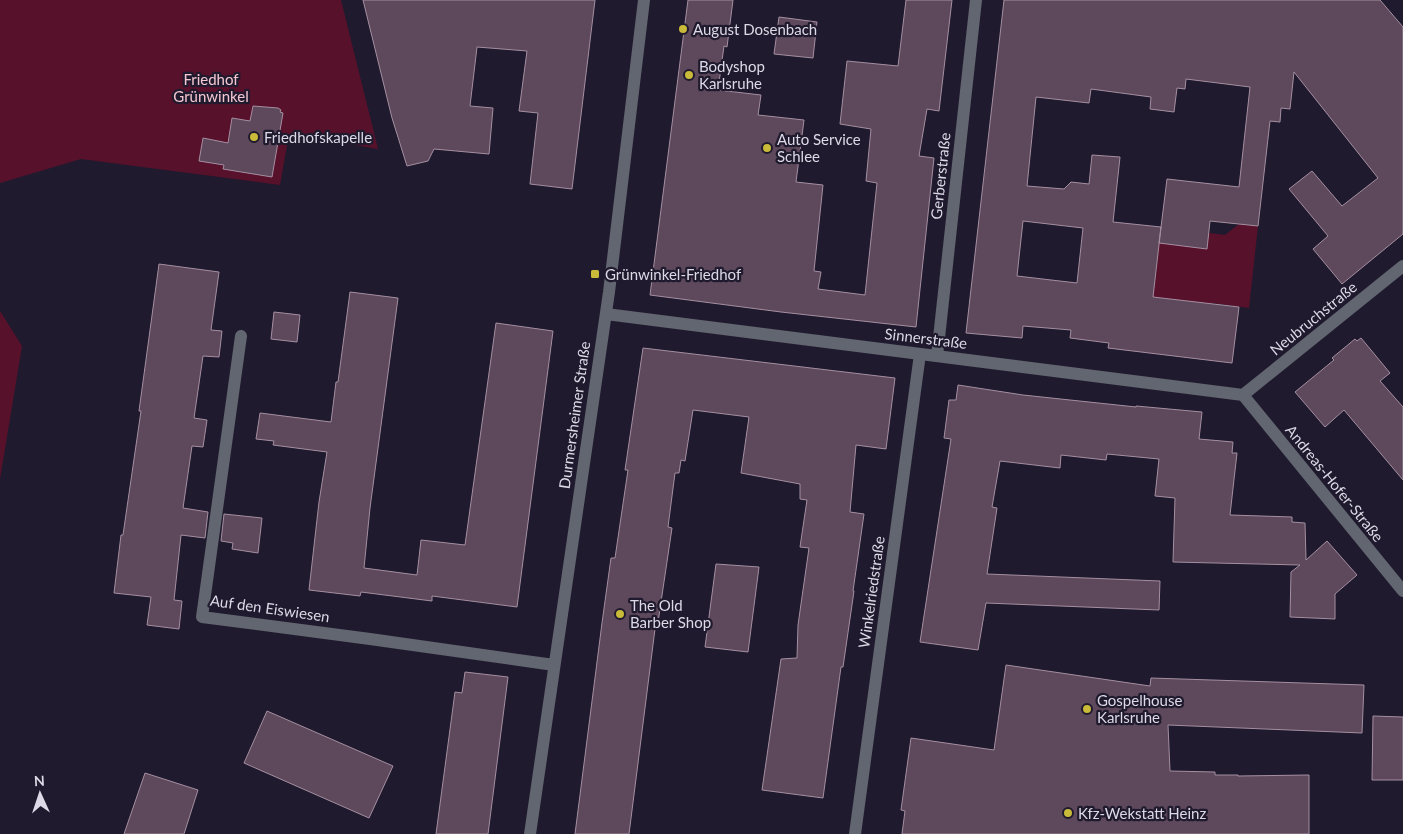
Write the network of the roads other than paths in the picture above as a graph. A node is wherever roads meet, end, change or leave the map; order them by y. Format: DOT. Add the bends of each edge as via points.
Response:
graph roads {
  1 [pos="644,0"];
  2 [pos="976,0"];
  3 [pos="1403,266"];
  4 [pos="606,314"];
  5 [pos="242,336"];
  6 [pos="920,354"];
  7 [pos="937,356"];
  8 [pos="1243,395"];
  9 [pos="1403,591"];
  10 [pos="554,665"];
  11 [pos="530,834"];
  12 [pos="855,834"];
  1 -- 4 [label="street, Durmersheimer Straße"];
  2 -- 7 [label="street, Gerberstraße"];
  3 -- 8 [label="street, Neubruchstraße"];
  4 -- 6 [label="street, Sinnerstraße"];
  4 -- 10 [label="street, Durmersheimer Straße"];
  5 -- 10 [label="street, Auf den Eiswiesen" via="202,617"];
  6 -- 7 [label="street, Sinnerstraße"];
  6 -- 12 [label="street, Winkelriedstraße"];
  7 -- 8 [label="street, Sinnerstraße"];
  8 -- 9 [label="street, Andreas-Hofer-Straße"];
  10 -- 11 [label="street, Durmersheimer Straße"];
}
